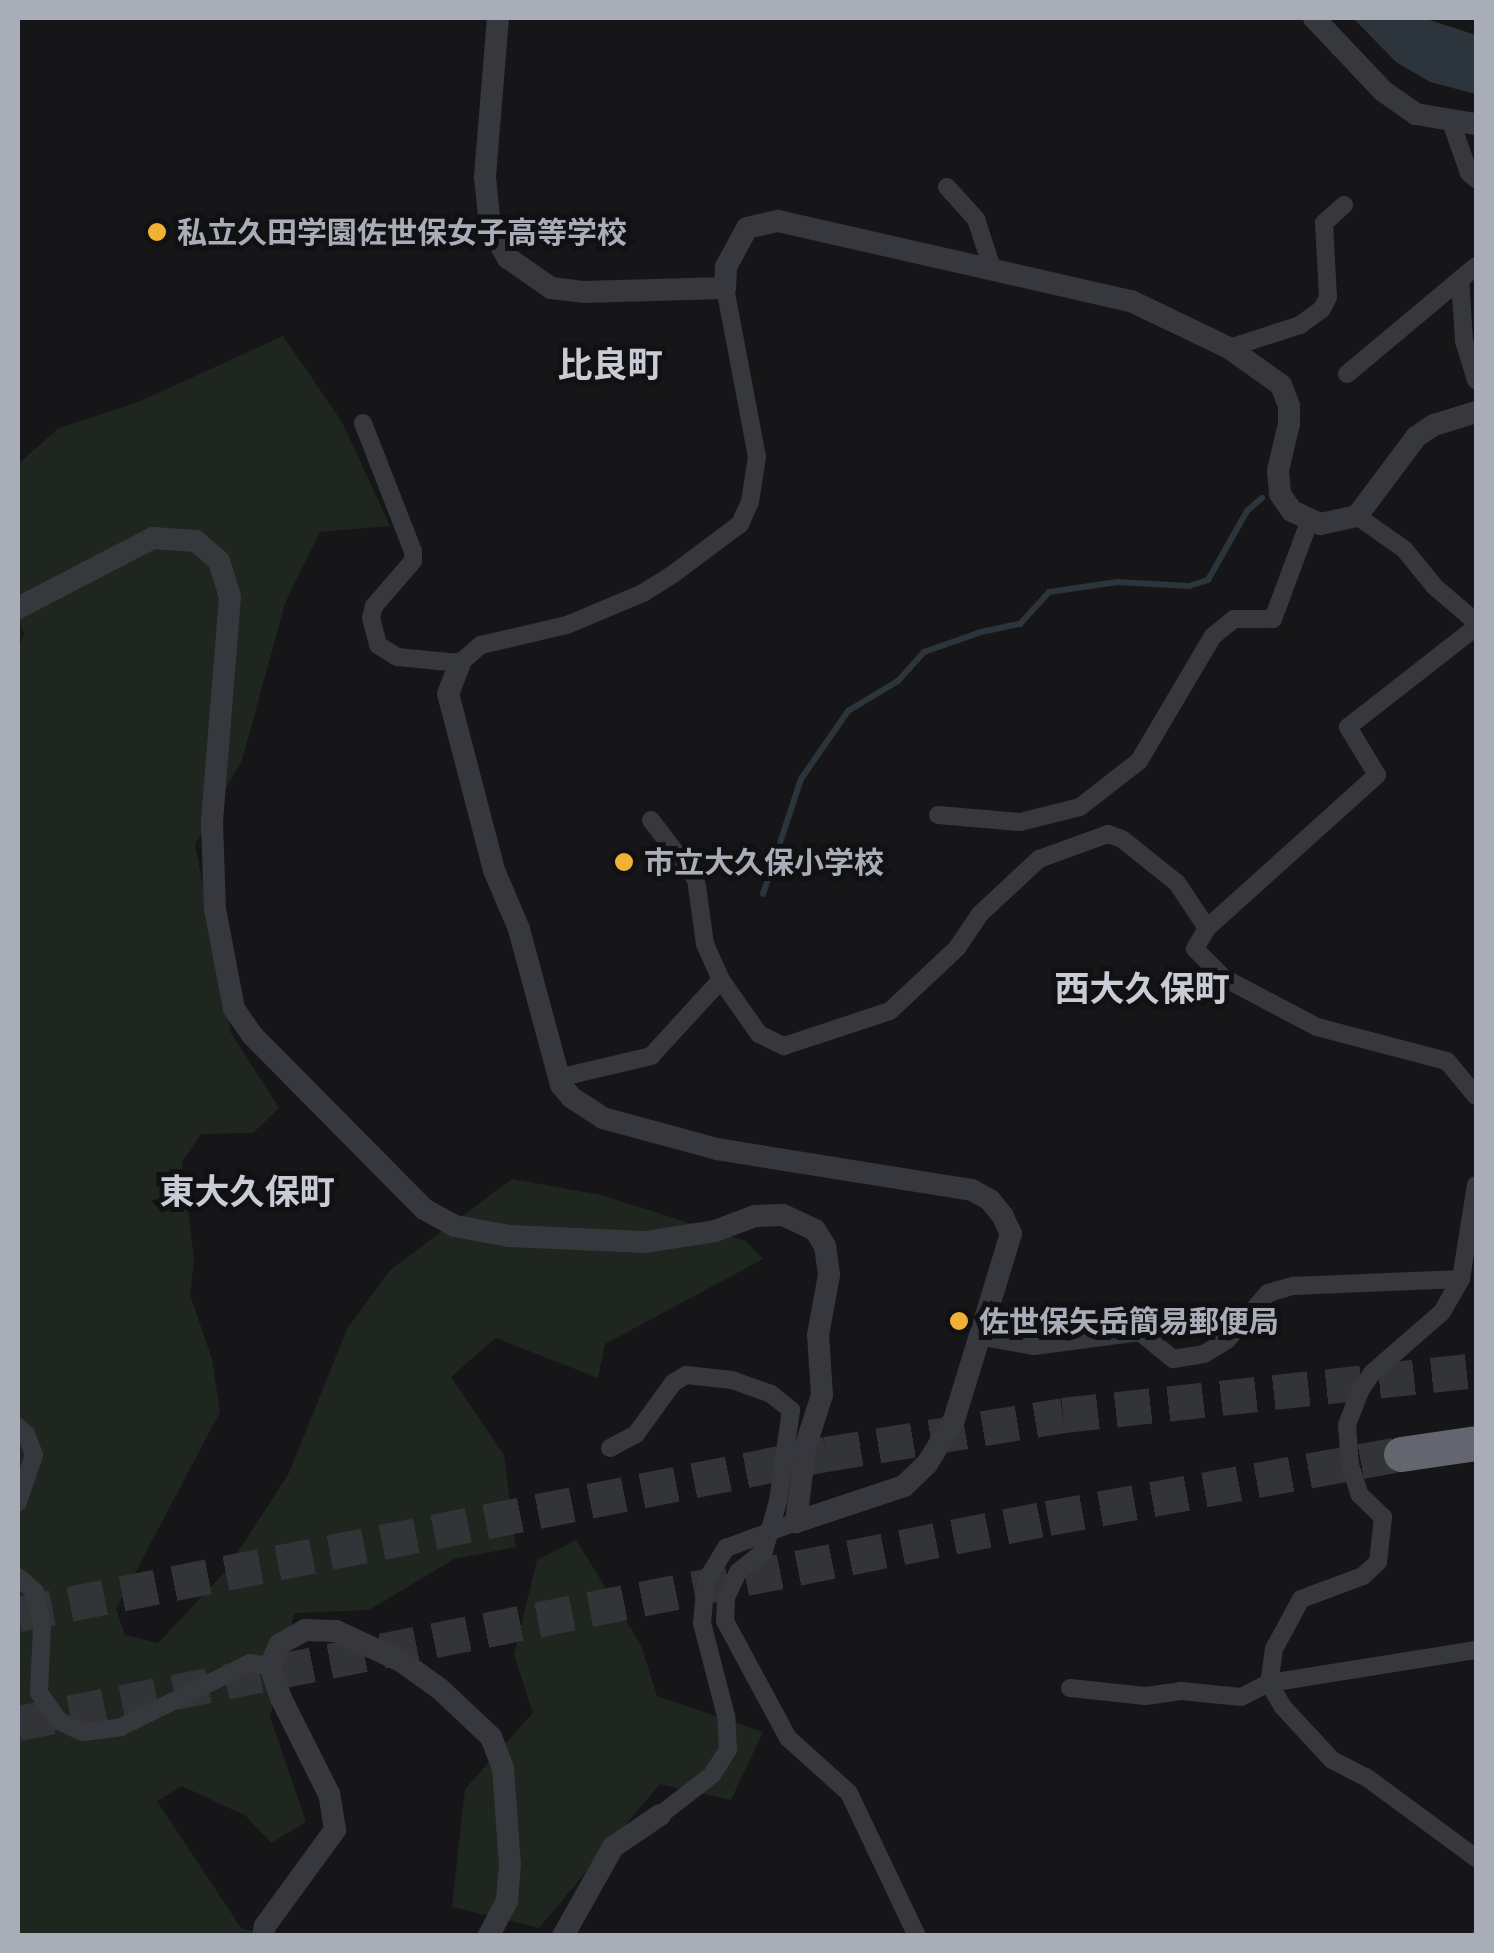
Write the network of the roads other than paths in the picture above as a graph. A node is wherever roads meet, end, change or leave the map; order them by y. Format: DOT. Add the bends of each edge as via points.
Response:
graph roads {
  1 [pos="498,18"];
  2 [pos="1314,18"];
  3 [pos="1451,122"];
  4 [pos="1476,124"];
  5 [pos="1476,179"];
  6 [pos="947,187"];
  7 [pos="1344,205"];
  8 [pos="1476,266"];
  9 [pos="992,268"];
  10 [pos="1460,279"];
  11 [pos="725,288"];
  12 [pos="1230,348"];
  13 [pos="1346,374"];
  14 [pos="1476,380"];
  15 [pos="1476,412"];
  16 [pos="363,423"];
  17 [pos="1357,516"];
  18 [pos="1309,522"];
  19 [pos="18,608"];
  20 [pos="1476,624"];
  21 [pos="460,663"];
  22 [pos="938,815"];
  23 [pos="651,820"];
  24 [pos="1206,928"];
  25 [pos="721,980"];
  26 [pos="558,1078"];
  27 [pos="1476,1096"];
  28 [pos="1476,1185"];
  29 [pos="1461,1279"];
  30 [pos="982,1337"];
  31 [pos="18,1427"];
  32 [pos="1475,1443"];
  33 [pos="610,1448"];
  34 [pos="1401,1454"];
  35 [pos="18,1502"];
  36 [pos="796,1522"];
  37 [pos="769,1535"];
  38 [pos="18,1577"];
  39 [pos="1476,1650"];
  40 [pos="270,1666"];
  41 [pos="1269,1683"];
  42 [pos="1070,1688"];
  43 [pos="660,1815"];
  44 [pos="1476,1858"];
  45 [pos="263,1936"];
  46 [pos="488,1936"];
  47 [pos="564,1936"];
  48 [pos="917,1936"];
  1 -- 11 [label="street" via="485,177 490,226 508,258 551,288"];
  2 -- 3 [label="street" via="1383,92 1416,114"];
  3 -- 4 [label="street"];
  3 -- 5 [label="street"];
  6 -- 9 [label="street" via="976,219"];
  7 -- 12 [label="street" via="1324,223 1328,297 1322,309 1300,325"];
  8 -- 10 [label="street"];
  9 -- 11 [label="street" via="762,221 734,245"];
  9 -- 12 [label="street" via="1131,301"];
  10 -- 13 [label="street"];
  10 -- 14 [label="street" via="1464,341"];
  11 -- 21 [label="street" via="757,457 740,524 643,592 567,625 481,646"];
  12 -- 18 [label="street" via="1281,386 1289,424 1278,470 1280,494"];
  15 -- 17 [label="street" via="1416,436"];
  16 -- 21 [label="street" via="413,562 374,606 378,645 397,656"];
  17 -- 18 [label="street" via="1342,523"];
  17 -- 20 [label="street" via="1404,549"];
  18 -- 22 [label="street" via="1273,619 1234,619 1213,636 1139,761 1080,807 1020,822"];
  19 -- 36 [label="street" via="153,538 196,542 219,561 230,597 212,823 215,909 234,1010 424,1209 455,1226 509,1236 645,1242 783,1215 815,1230 829,1276 818,1335 822,1395 805,1448"];
  20 -- 24 [label="street" via="1348,727 1377,775"];
  21 -- 26 [label="street" via="448,694"];
  23 -- 25 [label="street" via="696,879 705,944"];
  24 -- 25 [label="street" via="1177,883 1108,834 1039,859 890,1011 854,1026 784,1046 760,1034"];
  24 -- 27 [label="street" via="1196,949 1224,978 1317,1027 1447,1062"];
  25 -- 26 [label="street" via="651,1056"];
  26 -- 30 [label="street" via="572,1098 603,1118 718,1149 972,1190 990,1200 1011,1234"];
  28 -- 29 [label="street"];
  29 -- 30 [label="street" via="1292,1286 1268,1293 1227,1340 1204,1354 1173,1359 1140,1332 1034,1346"];
  29 -- 41 [label="street" via="1442,1312 1372,1373 1348,1425 1360,1495 1384,1516 1378,1562 1363,1576 1302,1599 1274,1649"];
  30 -- 36 [label="street" via="954,1420 927,1464 904,1486"];
  31 -- 35 [label="street" via="34,1455"];
  32 -- 34 [label="highway"];
  33 -- 37 [label="street" via="636,1434 672,1383 686,1375 732,1380 771,1394 791,1410"];
  36 -- 37 [label="street"];
  37 -- 43 [label="street" via="726,1548 706,1581 702,1623 728,1749 712,1775"];
  37 -- 48 [label="street" via="764,1551 738,1572 725,1621 788,1738 849,1793"];
  38 -- 40 [label="street" via="35,1592 42,1626 39,1693 59,1722 84,1732 120,1727 250,1663"];
  39 -- 41 [label="street"];
  40 -- 45 [label="street" via="329,1794 335,1830"];
  40 -- 46 [label="street" via="280,1644 305,1630 336,1631 400,1660 491,1737 503,1768 510,1865 507,1901"];
  41 -- 42 [label="street" via="1240,1697"];
  41 -- 44 [label="street" via="1332,1760 1366,1777"];
  43 -- 47 [label="street" via="613,1847"];
}
